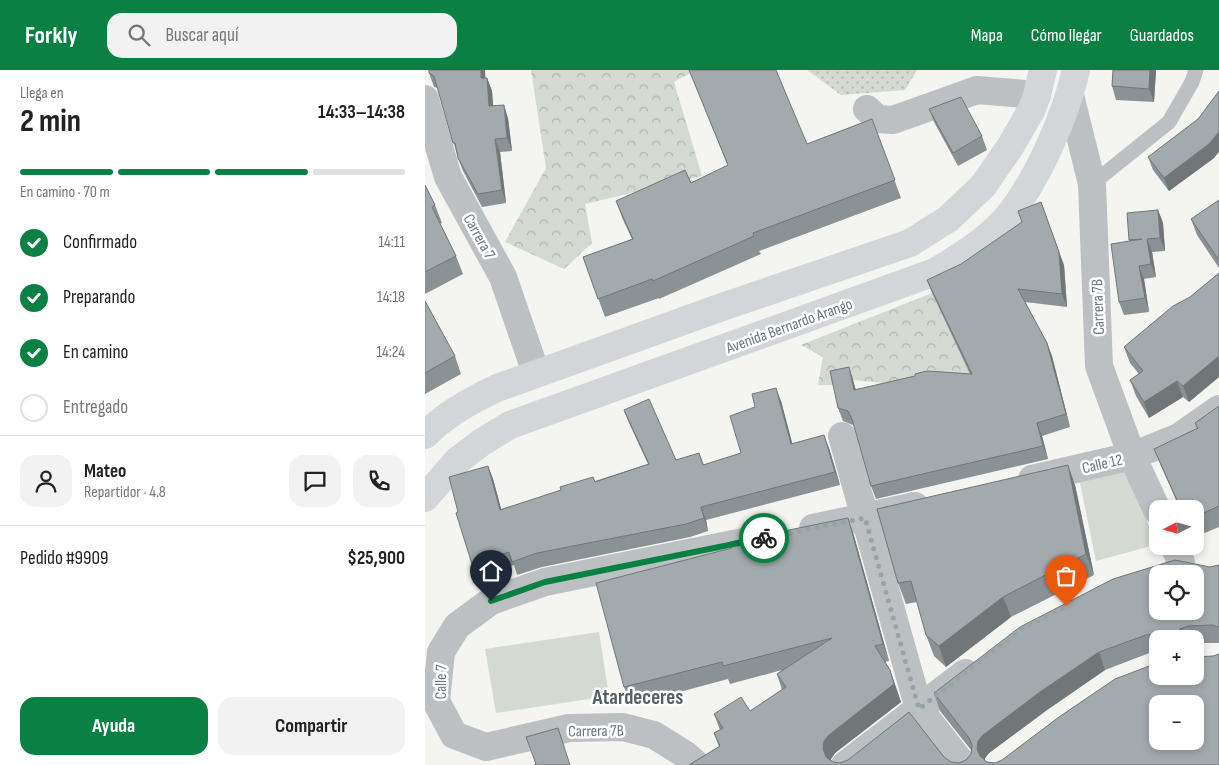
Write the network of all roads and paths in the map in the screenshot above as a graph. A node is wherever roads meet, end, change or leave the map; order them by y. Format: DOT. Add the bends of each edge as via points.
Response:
graph roads {
  1 [pos="1195,70"];
  2 [pos="1040,82"];
  3 [pos="1073,82"];
  4 [pos="425,98"];
  5 [pos="867,109"];
  6 [pos="1092,184"];
  7 [pos="536,373"];
  8 [pos="1219,409"];
  9 [pos="425,435"];
  10 [pos="842,436"];
  11 [pos="1132,456"];
  12 [pos="1008,484"];
  13 [pos="425,498"];
  14 [pos="941,500"];
  15 [pos="1152,500"];
  16 [pos="865,518"];
  17 [pos="1177,555"];
  18 [pos="1180,555"];
  19 [pos="1162,565"];
  20 [pos="1210,567"];
  21 [pos="987,655"];
  22 [pos="919,709"];
  23 [pos="486,747"];
  24 [pos="697,765"];
  25 [pos="845,765"];
  26 [pos="963,765"];
  1 -- 6 [label="lane" via="1192,82 1169,122"];
  2 -- 5 [label="street" via="977,90 893,120 878,119"];
  2 -- 7 [label="main road" via="1032,109 983,186 948,219 910,243"];
  3 -- 6 [label="street, Carrera 7B"];
  3 -- 13 [label="main road, Avenida Bernardo Arango" via="1037,172 1005,219 970,251 935,272 510,425 457,461"];
  4 -- 7 [label="street, Carrera 7" via="448,177 503,277"];
  6 -- 11 [label="street, Carrera 7B" via="1099,366"];
  7 -- 9 [label="main road" via="466,403"];
  8 -- 11 [label="street, Calle 12" via="1179,437"];
  10 -- 16 [label="street"];
  11 -- 12 [label="street, Calle 12"];
  11 -- 15 [label="street, Carrera 7B"];
  14 -- 16 [label="street"];
  16 -- 22 [label="street"];
  16 -- 23 [label="street, Calle 7" via="545,582 491,601 457,626 441,652 436,701 454,735"];
  17 -- 19 [label="street"];
  18 -- 20 [label="street"];
  21 -- 22 [label="street"];
  22 -- 25 [label="street"];
  22 -- 26 [label="street"];
  23 -- 24 [label="street, Carrera 7B" via="569,728 623,727 654,735"];
}
